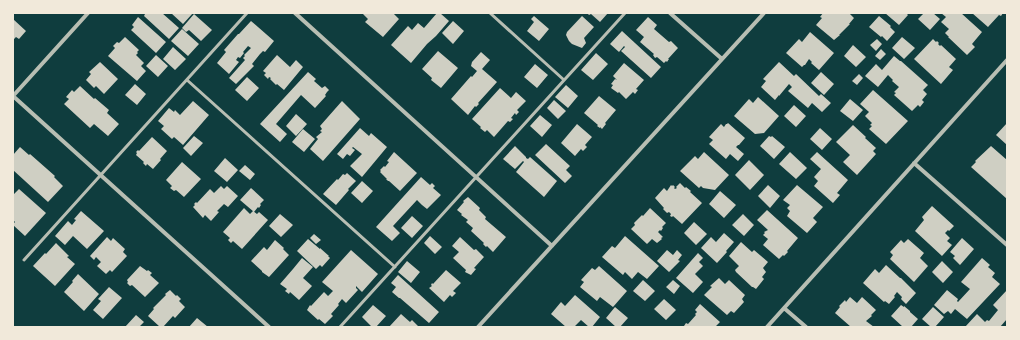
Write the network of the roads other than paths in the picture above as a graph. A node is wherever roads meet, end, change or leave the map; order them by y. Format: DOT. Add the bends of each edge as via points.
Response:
graph roads {
  1 [pos="88,13"];
  2 [pos="247,13"];
  3 [pos="295,13"];
  4 [pos="490,13"];
  5 [pos="625,13"];
  6 [pos="670,13"];
  7 [pos="764,13"];
  8 [pos="722,59"];
  9 [pos="1007,60"];
  10 [pos="186,80"];
  11 [pos="564,80"];
  12 [pos="13,96"];
  13 [pos="914,163"];
  14 [pos="101,175"];
  15 [pos="476,177"];
  16 [pos="1007,245"];
  17 [pos="552,246"];
  18 [pos="24,260"];
  19 [pos="394,267"];
  20 [pos="784,308"];
  21 [pos="269,327"];
  22 [pos="340,327"];
  23 [pos="478,327"];
  24 [pos="767,327"];
  25 [pos="806,327"];
  1 -- 12 [label="street"];
  2 -- 10 [label="lane"];
  3 -- 15 [label="street"];
  4 -- 11 [label="lane"];
  5 -- 11 [label="lane"];
  6 -- 8 [label="street"];
  7 -- 8 [label="street"];
  8 -- 17 [label="street"];
  9 -- 13 [label="street"];
  10 -- 14 [label="lane"];
  10 -- 19 [label="lane"];
  11 -- 15 [label="lane"];
  12 -- 14 [label="street"];
  13 -- 16 [label="street"];
  13 -- 20 [label="street"];
  14 -- 18 [label="lane"];
  14 -- 21 [label="street"];
  15 -- 17 [label="street"];
  15 -- 19 [label="lane"];
  17 -- 23 [label="street"];
  19 -- 22 [label="lane"];
  20 -- 24 [label="street"];
  20 -- 25 [label="street"];
}
